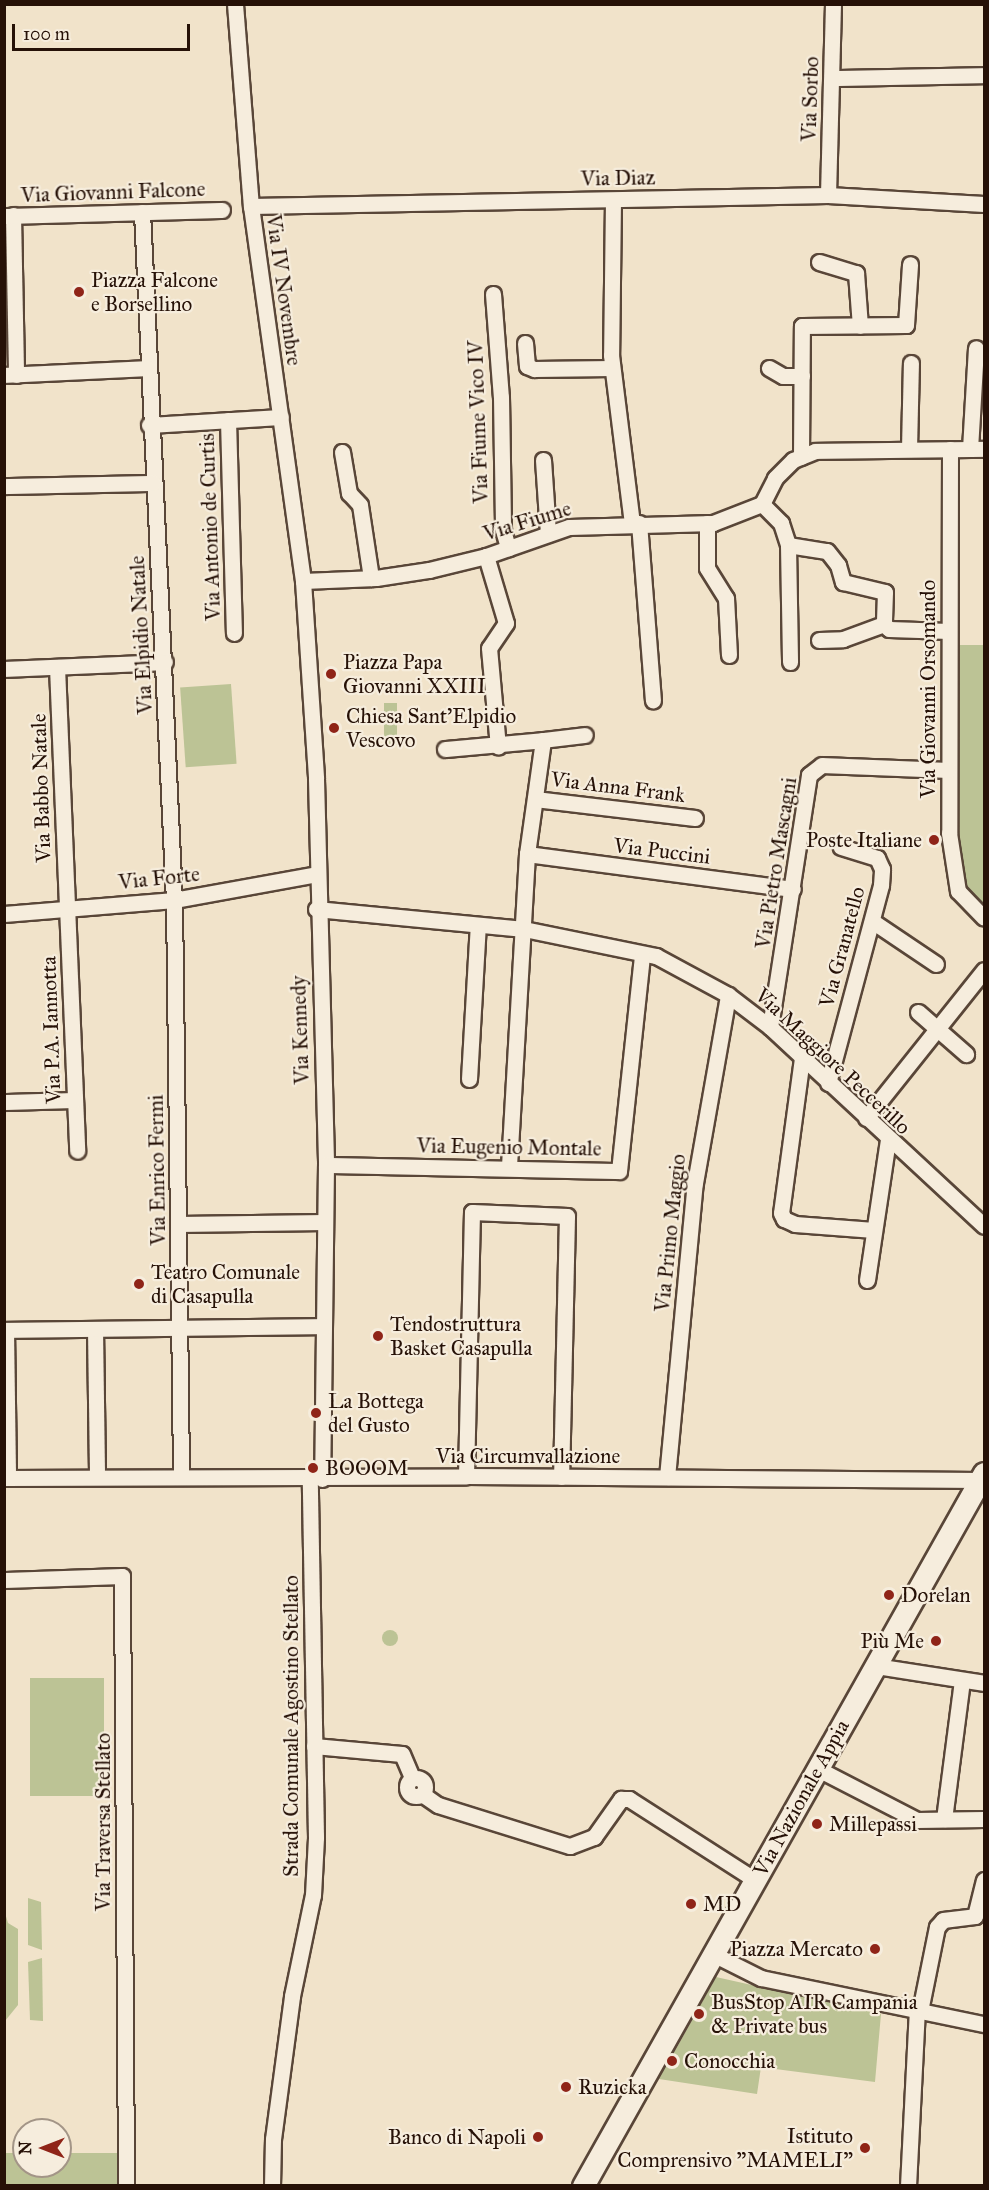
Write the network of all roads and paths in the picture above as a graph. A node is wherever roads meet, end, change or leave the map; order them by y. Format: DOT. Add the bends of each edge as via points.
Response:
graph roads {
  1 [pos="235,4"];
  2 [pos="833,4"];
  3 [pos="984,75"];
  4 [pos="833,78"];
  5 [pos="828,195"];
  6 [pos="613,200"];
  7 [pos="984,204"];
  8 [pos="251,206"];
  9 [pos="222,210"];
  10 [pos="142,212"];
  11 [pos="9,215"];
  12 [pos="819,262"];
  13 [pos="909,264"];
  14 [pos="493,294"];
  15 [pos="860,326"];
  16 [pos="525,343"];
  17 [pos="976,348"];
  18 [pos="911,363"];
  19 [pos="147,368"];
  20 [pos="612,368"];
  21 [pos="769,368"];
  22 [pos="10,375"];
  23 [pos="802,376"];
  24 [pos="281,417"];
  25 [pos="228,420"];
  26 [pos="149,425"];
  27 [pos="909,449"];
  28 [pos="950,449"];
  29 [pos="977,449"];
  30 [pos="342,452"];
  31 [pos="801,457"];
  32 [pos="543,460"];
  33 [pos="153,483"];
  34 [pos="4,486"];
  35 [pos="762,504"];
  36 [pos="636,523"];
  37 [pos="707,523"];
  38 [pos="548,534"];
  39 [pos="788,545"];
  40 [pos="508,548"];
  41 [pos="486,556"];
  42 [pos="371,578"];
  43 [pos="303,580"];
  44 [pos="884,624"];
  45 [pos="949,632"];
  46 [pos="234,633"];
  47 [pos="819,640"];
  48 [pos="729,655"];
  49 [pos="165,662"];
  50 [pos="790,662"];
  51 [pos="57,667"];
  52 [pos="4,669"];
  53 [pos="653,700"];
  54 [pos="585,735"];
  55 [pos="543,740"];
  56 [pos="498,747"];
  57 [pos="445,749"];
  58 [pos="948,770"];
  59 [pos="535,799"];
  60 [pos="695,818"];
  61 [pos="841,847"];
  62 [pos="527,854"];
  63 [pos="317,874"];
  64 [pos="793,889"];
  65 [pos="174,900"];
  66 [pos="67,907"];
  67 [pos="316,909"];
  68 [pos="4,914"];
  69 [pos="984,918"];
  70 [pos="872,921"];
  71 [pos="478,925"];
  72 [pos="524,929"];
  73 [pos="642,955"];
  74 [pos="936,964"];
  75 [pos="984,970"];
  76 [pos="728,995"];
  77 [pos="918,1012"];
  78 [pos="770,1027"];
  79 [pos="936,1028"];
  80 [pos="966,1054"];
  81 [pos="802,1058"];
  82 [pos="469,1079"];
  83 [pos="828,1083"];
  84 [pos="75,1100"];
  85 [pos="4,1102"];
  86 [pos="866,1118"];
  87 [pos="888,1140"];
  88 [pos="77,1151"];
  89 [pos="326,1165"];
  90 [pos="509,1166"];
  91 [pos="325,1222"];
  92 [pos="178,1224"];
  93 [pos="984,1226"];
  94 [pos="874,1230"];
  95 [pos="867,1280"];
  96 [pos="324,1326"];
  97 [pos="180,1328"];
  98 [pos="95,1329"];
  99 [pos="5,1330"];
  100 [pos="181,1476"];
  101 [pos="466,1476"];
  102 [pos="97,1477"];
  103 [pos="561,1477"];
  104 [pos="982,1477"];
  105 [pos="6,1478"];
  106 [pos="667,1478"];
  107 [pos="316,1479"];
  108 [pos="4,1580"];
  109 [pos="876,1666"];
  110 [pos="962,1680"];
  111 [pos="984,1683"];
  112 [pos="314,1746"];
  113 [pos="818,1769"];
  114 [pos="984,1818"];
  115 [pos="944,1820"];
  116 [pos="755,1880"];
  117 [pos="984,1880"];
  118 [pos="713,1954"];
  119 [pos="919,2011"];
  120 [pos="984,2024"];
  121 [pos="126,2186"];
  122 [pos="272,2186"];
  123 [pos="583,2186"];
  124 [pos="908,2186"];
  1 -- 8 [label="street, Via IV Novembre"];
  2 -- 4 [label="street, Via Sorbo"];
  3 -- 4 [label="street"];
  4 -- 5 [label="street, Via Sorbo"];
  5 -- 6 [label="street, Via Diaz"];
  5 -- 7 [label="street, Via Diaz"];
  6 -- 8 [label="street, Via Diaz"];
  6 -- 20 [label="street"];
  8 -- 24 [label="street, Via IV Novembre"];
  9 -- 10 [label="street, Via Giovanni Falcone"];
  10 -- 11 [label="street, Via Giovanni Falcone"];
  10 -- 19 [label="street"];
  11 -- 22 [label="street"];
  12 -- 15 [label="street" via="856,273"];
  13 -- 15 [label="street" via="906,325"];
  14 -- 40 [label="street, Via Fiume Vico IV" via="501,396 503,530"];
  15 -- 23 [label="street" via="802,326"];
  16 -- 20 [label="street" via="527,366 534,369"];
  17 -- 29 [label="street"];
  18 -- 27 [label="street"];
  19 -- 22 [label="street"];
  19 -- 26 [label="street, Via Elpidio Natale"];
  20 -- 36 [label="street"];
  21 -- 23 [label="street" via="783,376"];
  23 -- 31 [label="street"];
  24 -- 25 [label="street, Via Antonio de Curtis"];
  24 -- 43 [label="street, Via IV Novembre"];
  25 -- 26 [label="street, Via Antonio de Curtis"];
  25 -- 46 [label="street, Via Antonio de Curtis"];
  26 -- 33 [label="street, Via Elpidio Natale"];
  27 -- 28 [label="street"];
  27 -- 31 [label="street" via="815,451"];
  28 -- 29 [label="street"];
  28 -- 45 [label="street, Via Giovanni Orsomando"];
  30 -- 42 [label="street" via="349,494 360,505"];
  31 -- 35 [label="street" via="770,483"];
  32 -- 38 [label="street"];
  33 -- 34 [label="street"];
  33 -- 49 [label="street, Via Elpidio Natale"];
  35 -- 37 [label="street, Via Fiume"];
  35 -- 39 [label="street" via="781,523"];
  36 -- 37 [label="street, Via Fiume"];
  36 -- 38 [label="street, Via Fiume" via="569,527"];
  36 -- 53 [label="street"];
  37 -- 48 [label="street" via="707,568 726,598"];
  38 -- 40 [label="street, Via Fiume"];
  39 -- 44 [label="street" via="827,551 838,565 843,582 885,592"];
  39 -- 50 [label="street"];
  40 -- 41 [label="street, Via Fiume"];
  41 -- 42 [label="street, Via Fiume" via="429,570"];
  41 -- 56 [label="street" via="506,623 489,648"];
  42 -- 43 [label="street, Via Fiume"];
  43 -- 63 [label="street, Via Kennedy" via="316,779"];
  44 -- 45 [label="street" via="889,629"];
  44 -- 47 [label="street" via="843,639"];
  45 -- 58 [label="street, Via Giovanni Orsomando"];
  49 -- 51 [label="street"];
  49 -- 65 [label="street, Via Elpidio Natale"];
  51 -- 52 [label="street"];
  51 -- 66 [label="street, Via Babbo Natale"];
  54 -- 55 [label="street, Via Anna Frank"];
  55 -- 56 [label="street, Via Anna Frank"];
  55 -- 59 [label="street, Via Anna Frank"];
  56 -- 57 [label="street, Via Anna Frank"];
  58 -- 64 [label="street, Via Pietro Mascagni" via="815,768 809,775"];
  58 -- 69 [label="street, Via Giovanni Orsomando" via="949,833 958,891"];
  59 -- 60 [label="street, Via Anna Frank"];
  59 -- 62 [label="street, Via Anna Frank"];
  61 -- 70 [label="street, Via Granatello" via="877,858 882,869"];
  62 -- 64 [label="street, Via Puccini"];
  62 -- 72 [label="street, Via Anna Frank"];
  63 -- 65 [label="street, Via Forte"];
  63 -- 67 [label="street, Via Kennedy"];
  64 -- 78 [label="street, Via Pietro Mascagni"];
  65 -- 66 [label="street, Via Forte"];
  65 -- 92 [label="street, Via Enrico Fermi"];
  66 -- 68 [label="street, Via Forte"];
  66 -- 84 [label="street, Via P.A. Iannotta"];
  67 -- 71 [label="street, Via Maggiore Peccerillo"];
  67 -- 89 [label="street, Via Kennedy"];
  70 -- 74 [label="street"];
  70 -- 83 [label="street, Via Granatello"];
  71 -- 72 [label="street, Via Maggiore Peccerillo"];
  71 -- 82 [label="street"];
  72 -- 73 [label="street, Via Maggiore Peccerillo"];
  72 -- 90 [label="street, Via Anna Frank"];
  73 -- 76 [label="street, Via Maggiore Peccerillo" via="656,956"];
  73 -- 90 [label="street, Via Eugenio Montale" via="619,1171"];
  75 -- 79 [label="street"];
  76 -- 78 [label="street, Via Maggiore Peccerillo"];
  76 -- 106 [label="street, Via Primo Maggio" via="695,1183"];
  77 -- 79 [label="street"];
  78 -- 81 [label="street, Via Maggiore Peccerillo"];
  79 -- 80 [label="street"];
  79 -- 86 [label="street"];
  81 -- 83 [label="street, Via Maggiore Peccerillo"];
  81 -- 94 [label="street" via="781,1213 795,1224"];
  83 -- 86 [label="street, Via Maggiore Peccerillo"];
  84 -- 85 [label="street"];
  84 -- 88 [label="street, Via P.A. Iannotta"];
  86 -- 87 [label="street, Via Maggiore Peccerillo"];
  87 -- 93 [label="street, Via Maggiore Peccerillo"];
  87 -- 94 [label="street"];
  89 -- 90 [label="street, Via Eugenio Montale"];
  89 -- 91 [label="street, Via Kennedy"];
  91 -- 92 [label="street"];
  91 -- 96 [label="street, Via Kennedy"];
  92 -- 97 [label="street, Via Enrico Fermi"];
  94 -- 95 [label="street"];
  96 -- 97 [label="street"];
  96 -- 107 [label="street, Via Kennedy"];
  97 -- 98 [label="street"];
  97 -- 100 [label="street, Via Enrico Fermi"];
  98 -- 99 [label="street"];
  98 -- 102 [label="street"];
  99 -- 105 [label="street"];
  100 -- 102 [label="street, Via Circumvallazione"];
  100 -- 107 [label="street, Via Circumvallazione"];
  101 -- 103 [label="street, Via Circumvallazione"];
  101 -- 103 [label="street" via="472,1212 567,1216"];
  101 -- 107 [label="street, Via Circumvallazione"];
  102 -- 105 [label="street, Via Circumvallazione"];
  103 -- 106 [label="street, Via Circumvallazione"];
  104 -- 106 [label="street, Via Circumvallazione"];
  104 -- 109 [label="main road, Via Nazionale Appia"];
  107 -- 112 [label="street, Strada Comunale Agostino Stellato"];
  108 -- 121 [label="street, Via Traversa Stellato" via="122,1576"];
  109 -- 110 [label="street"];
  109 -- 113 [label="main road, Via Nazionale Appia"];
  110 -- 111 [label="street"];
  110 -- 115 [label="street"];
  112 -- 116 [label="street" via="402,1754 412,1778 408,1791 412,1795 422,1794 438,1805 570,1846 594,1837 621,1799 629,1799"];
  112 -- 122 [label="street, Strada Comunale Agostino Stellato" via="313,1895 292,1996 273,2139"];
  113 -- 115 [label="street" via="917,1820"];
  113 -- 116 [label="main road, Via Nazionale Appia"];
  114 -- 115 [label="street"];
  116 -- 118 [label="main road, Via Nazionale Appia"];
  117 -- 119 [label="street" via="975,1916 943,1920 937,1927"];
  118 -- 119 [label="street" via="761,1978"];
  118 -- 123 [label="main road, Via Nazionale Appia"];
  119 -- 120 [label="street"];
  119 -- 124 [label="street"];
}
